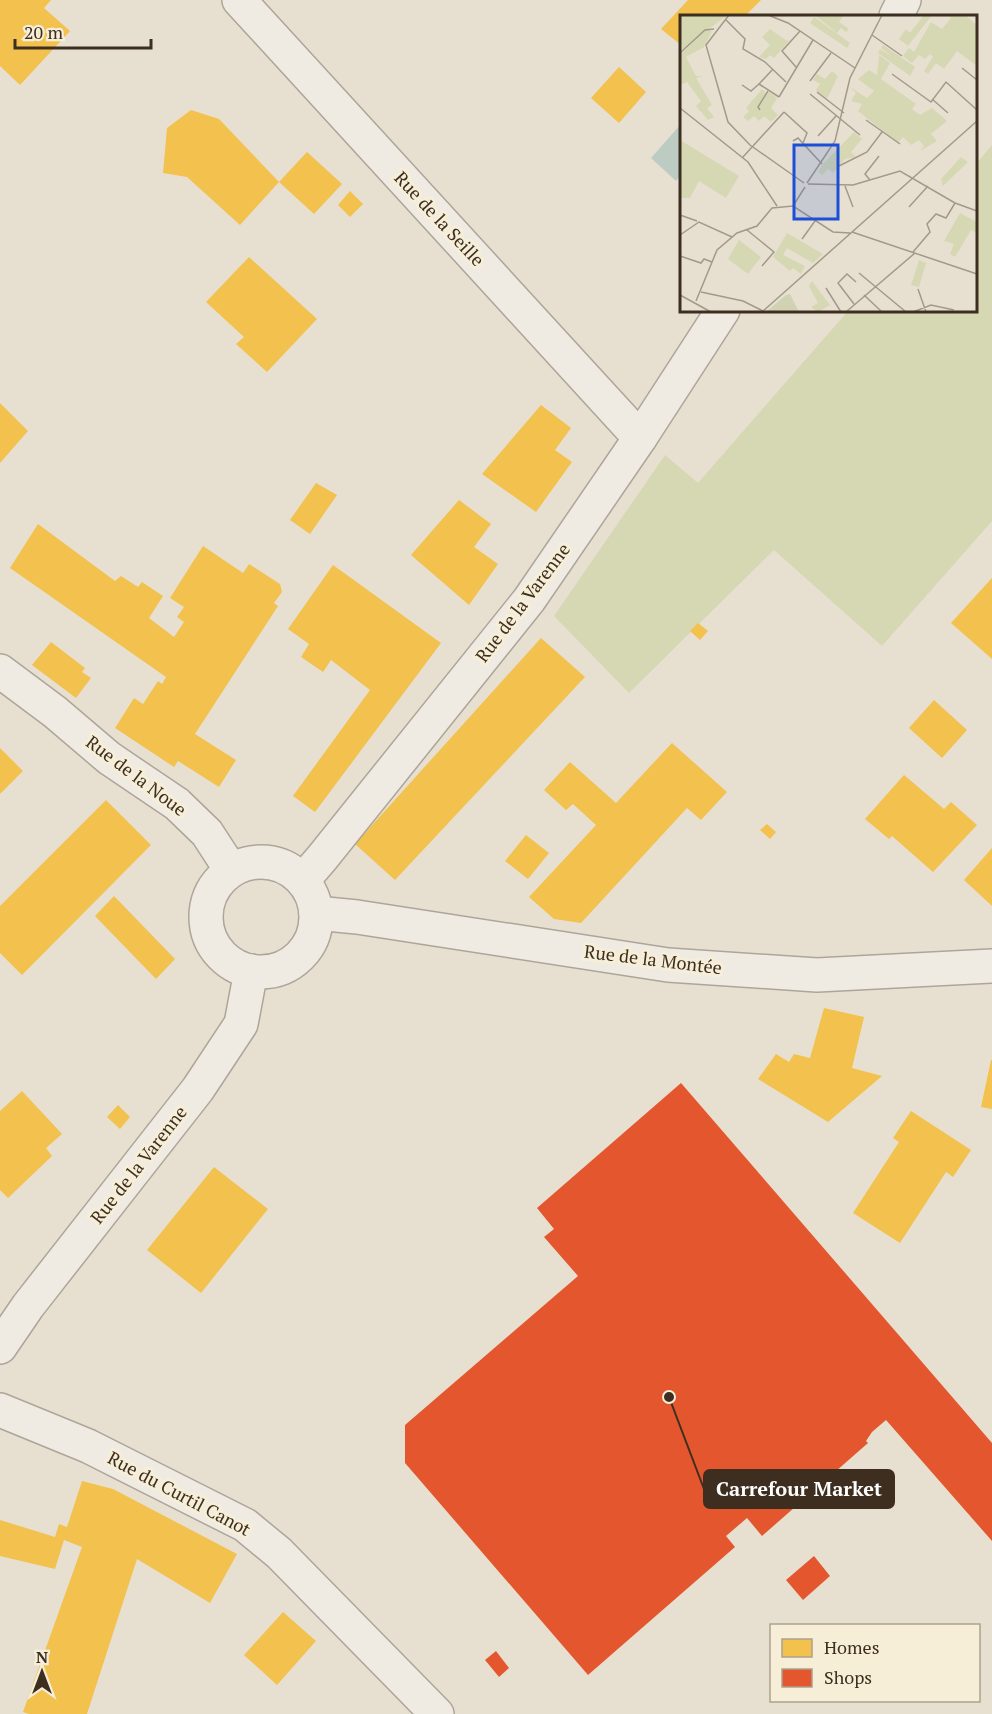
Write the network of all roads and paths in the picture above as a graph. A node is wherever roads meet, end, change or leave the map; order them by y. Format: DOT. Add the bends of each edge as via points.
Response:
graph roads {
  1 [pos="239,0"];
  2 [pos="904,0"];
  3 [pos="896,15"];
  4 [pos="722,312"];
  5 [pos="640,438"];
  6 [pos="0,671"];
  7 [pos="231,870"];
  8 [pos="303,880"];
  9 [pos="316,913"];
  10 [pos="992,966"];
  11 [pos="251,971"];
  12 [pos="0,1347"];
  13 [pos="0,1410"];
  14 [pos="437,1714"];
  1 -- 5 [label="street, Rue de la Seille"];
  2 -- 3 [label="street"];
  4 -- 5 [label="street, Rue de la Varenne"];
  5 -- 8 [label="street, Rue de la Varenne" via="529,600"];
  6 -- 7 [label="street, Rue de la Noue" via="109,759 177,804 207,833"];
  7 -- 8 [label="street" via="261,861 277,864"];
  7 -- 11 [label="street" via="210,895 206,927 222,956"];
  8 -- 9 [label="street"];
  9 -- 10 [label="street, Rue de la Montée" via="668,965 818,975"];
  9 -- 11 [label="street" via="315,930 298,958 284,967"];
  11 -- 12 [label="street, Rue de la Varenne" via="241,1024 198,1089 27,1306"];
  13 -- 14 [label="street, Rue du Curtil Canot" via="88,1446 245,1525 279,1553"];
}
